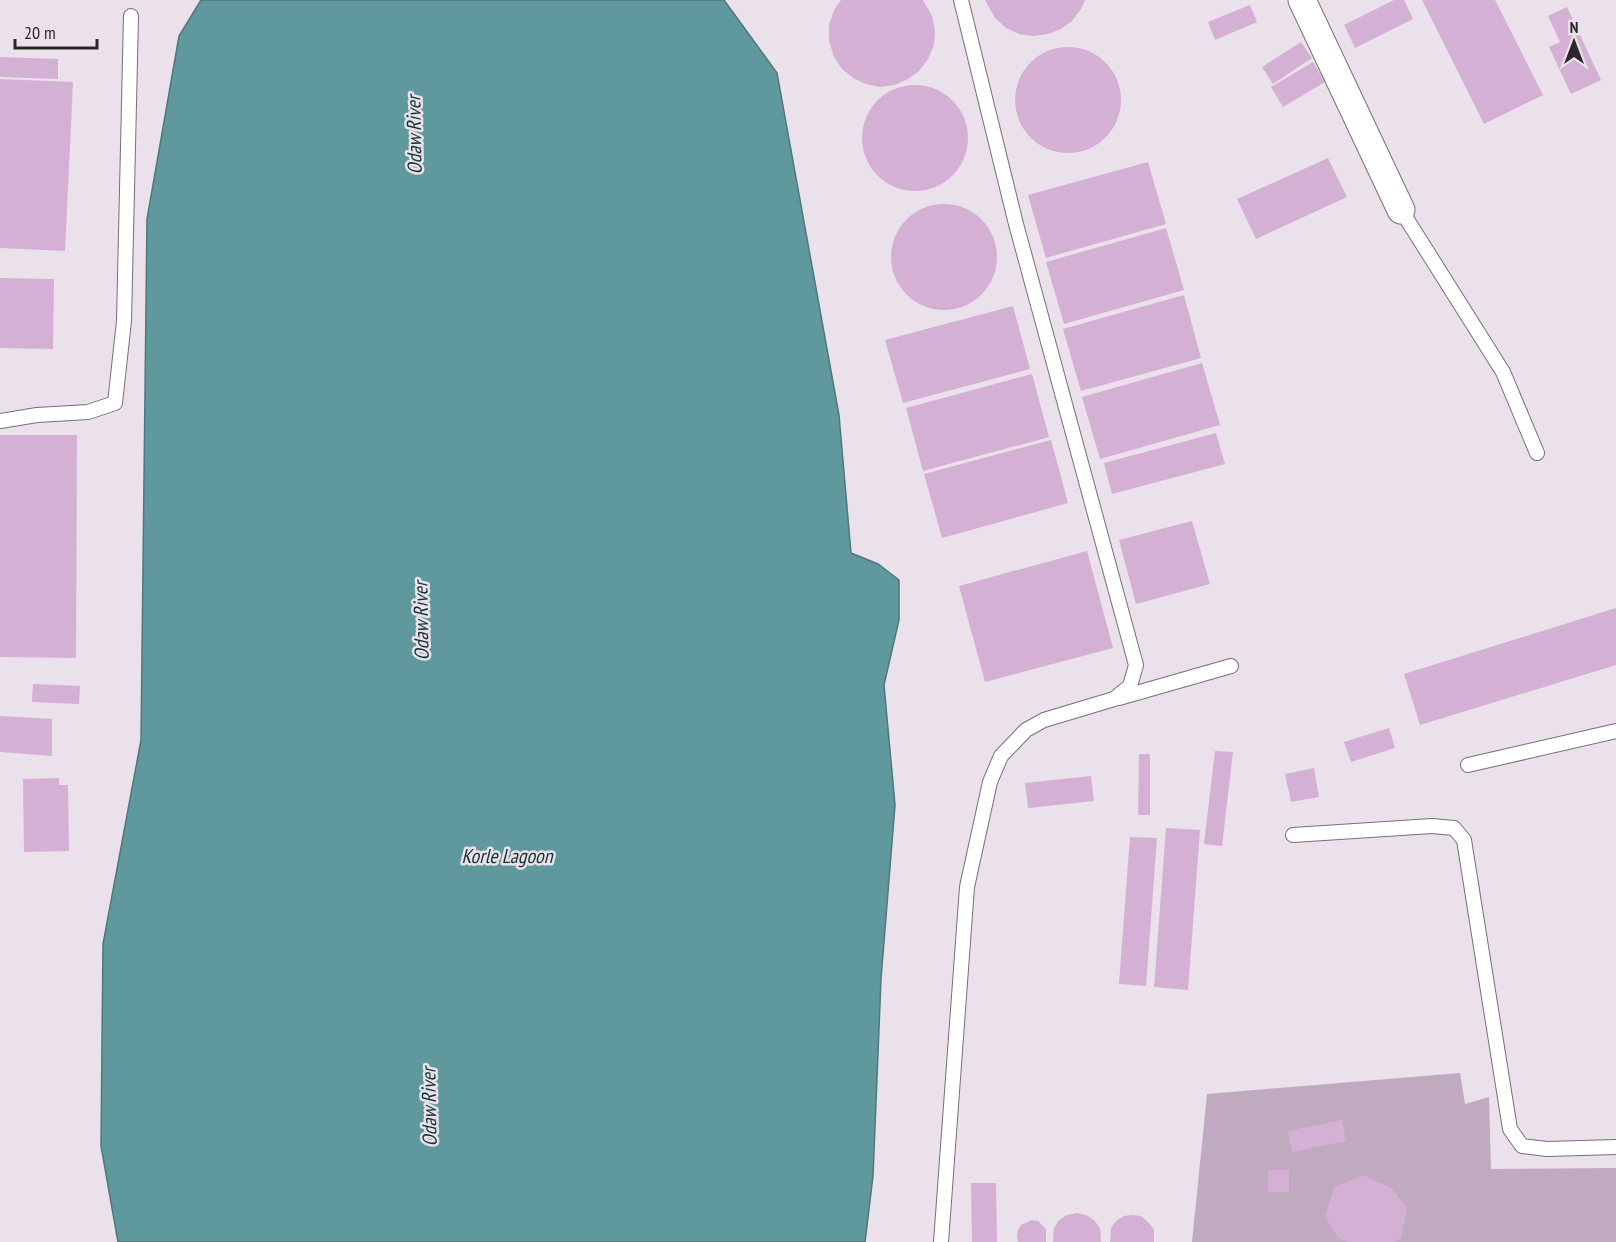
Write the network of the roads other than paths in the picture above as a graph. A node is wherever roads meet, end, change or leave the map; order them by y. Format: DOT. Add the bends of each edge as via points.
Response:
graph roads {
  1 [pos="962,0"];
  2 [pos="1302,0"];
  3 [pos="131,16"];
  4 [pos="1401,210"];
  5 [pos="0,421"];
  6 [pos="1538,453"];
  7 [pos="1231,666"];
  8 [pos="1114,699"];
  9 [pos="1616,731"];
  10 [pos="1468,765"];
  11 [pos="1293,835"];
  12 [pos="1616,1147"];
  13 [pos="941,1242"];
  1 -- 8 [label="lane" via="1016,224 1134,654 1136,665 1130,686"];
  2 -- 4 [label="street"];
  3 -- 5 [label="lane" via="124,321 115,403 88,412"];
  4 -- 6 [label="lane" via="1503,372"];
  7 -- 8 [label="lane"];
  8 -- 13 [label="lane" via="1044,720 1026,730 1001,756 990,782 967,887"];
  9 -- 10 [label="lane"];
  11 -- 12 [label="lane" via="1432,825 1454,828 1464,840 1510,1129 1522,1146"];
}
